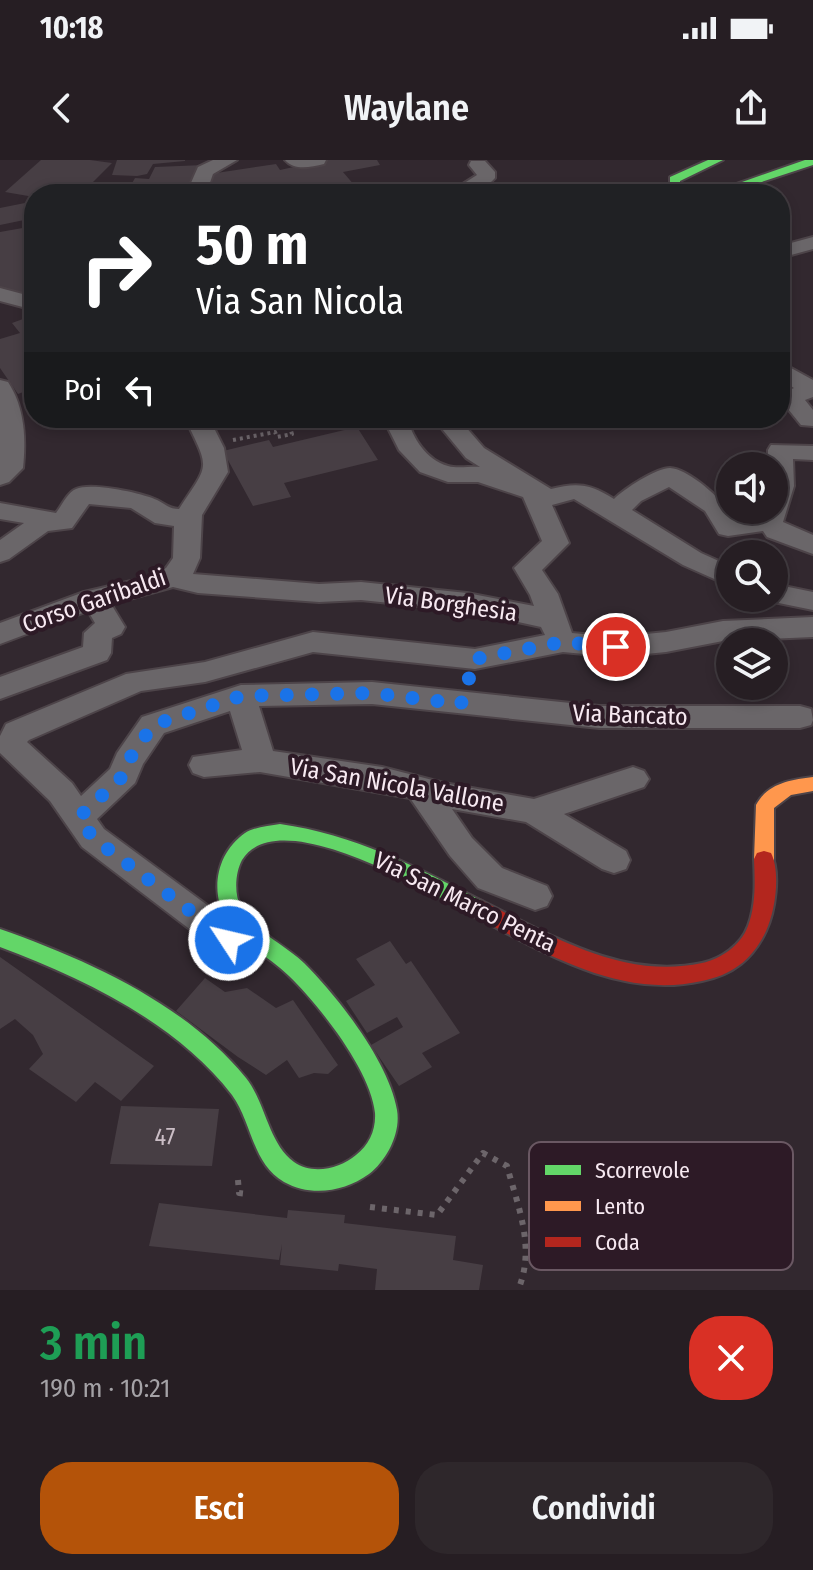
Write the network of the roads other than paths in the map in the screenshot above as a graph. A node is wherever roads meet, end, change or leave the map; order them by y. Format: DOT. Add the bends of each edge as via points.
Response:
graph roads {
  1 [pos="282,160"];
  2 [pos="293,160"];
  3 [pos="317,160"];
  4 [pos="717,160"];
  5 [pos="223,161"];
  6 [pos="813,161"];
  7 [pos="478,165"];
  8 [pos="203,184"];
  9 [pos="475,184"];
  10 [pos="674,184"];
  11 [pos="744,184"];
  12 [pos="813,243"];
  13 [pos="790,249"];
  14 [pos="0,294"];
  15 [pos="24,301"];
  16 [pos="790,374"];
  17 [pos="0,387"];
  18 [pos="800,423"];
  19 [pos="202,428"];
  20 [pos="398,428"];
  21 [pos="454,428"];
  22 [pos="780,452"];
  23 [pos="813,453"];
  24 [pos="0,477"];
  25 [pos="532,489"];
  26 [pos="716,508"];
  27 [pos="618,510"];
  28 [pos="0,511"];
  29 [pos="187,518"];
  30 [pos="63,522"];
  31 [pos="726,524"];
  32 [pos="756,524"];
  33 [pos="771,524"];
  34 [pos="813,545"];
  35 [pos="0,553"];
  36 [pos="716,570"];
  37 [pos="169,577"];
  38 [pos="788,596"];
  39 [pos="94,599"];
  40 [pos="813,601"];
  41 [pos="813,627"];
  42 [pos="557,631"];
  43 [pos="0,634"];
  44 [pos="0,654"];
  45 [pos="475,659"];
  46 [pos="9,684"];
  47 [pos="241,696"];
  48 [pos="461,704"];
  49 [pos="800,717"];
  50 [pos="8,737"];
  51 [pos="260,760"];
  52 [pos="204,765"];
  53 [pos="633,779"];
  54 [pos="813,784"];
  55 [pos="420,788"];
  56 [pos="534,811"];
  57 [pos="79,817"];
  58 [pos="614,860"];
  59 [pos="535,896"];
  60 [pos="0,938"];
  61 [pos="229,940"];
  1 -- 2 [label="street"];
  2 -- 3 [label="street"];
  4 -- 10 [label="street" via="674,179"];
  5 -- 8 [label="street" via="205,171"];
  6 -- 11 [label="street"];
  7 -- 9 [label="street" via="486,178"];
  12 -- 13 [label="street"];
  14 -- 15 [label="street"];
  16 -- 18 [label="street" via="811,389 791,398"];
  17 -- 24 [label="street" via="14,441 11,468"];
  19 -- 29 [label="street" via="217,467"];
  20 -- 25 [label="street" via="412,451 440,471 482,475 517,490"];
  21 -- 25 [label="street" via="475,453"];
  22 -- 23 [label="street"];
  25 -- 27 [label="street" via="547,498 587,493"];
  25 -- 42 [label="street" via="556,543 527,568 544,594"];
  26 -- 27 [label="street" via="670,476 632,495"];
  27 -- 36 [label="street"];
  28 -- 30 [label="street"];
  29 -- 30 [label="street" via="164,517 140,503 82,495"];
  29 -- 37 [label="street, Corso Garibaldi" via="187,559"];
  30 -- 35 [label="street" via="42,523"];
  31 -- 32 [label="street"];
  33 -- 34 [label="street" via="776,531"];
  37 -- 39 [label="street, Corso Garibaldi"];
  37 -- 42 [label="street, Via Borghesia" via="198,584 467,602"];
  38 -- 40 [label="street"];
  39 -- 43 [label="street, Corso Garibaldi"];
  39 -- 46 [label="street" via="111,627 98,633 97,653"];
  41 -- 42 [label="street, Via Borghesia" via="723,631 616,647"];
  42 -- 45 [label="street"];
  44 -- 46 [label="street"];
  45 -- 48 [label="street"];
  45 -- 50 [label="street" via="313,642 205,672 136,681"];
  47 -- 48 [label="street, Via Bancato" via="372,693"];
  47 -- 51 [label="street, Via San Nicola Vallone"];
  47 -- 57 [label="street, Via Bancato" via="153,725 124,775"];
  48 -- 49 [label="street, Via Bancato" via="599,717"];
  50 -- 57 [label="street"];
  51 -- 52 [label="street, Via San Nicola Vallone"];
  51 -- 55 [label="street, Via San Nicola Vallone"];
  53 -- 56 [label="street, Via San Nicola Vallone"];
  54 -- 60 [label="street, Via San Marco Penta" via="791,786 765,805 758,935 723,964 663,979 631,976 585,959 321,836 294,830 254,836 233,856 226,880 229,906 242,925 274,946 303,975 380,1089 386,1107 386,1125 371,1158 351,1174 328,1180 284,1172 270,1157 243,1091 207,1053 90,976"];
  55 -- 56 [label="street, Via San Nicola Vallone"];
  55 -- 59 [label="street" via="490,878"];
  56 -- 58 [label="street, Via San Nicola Vallone"];
  57 -- 61 [label="street" via="93,838"];
}
